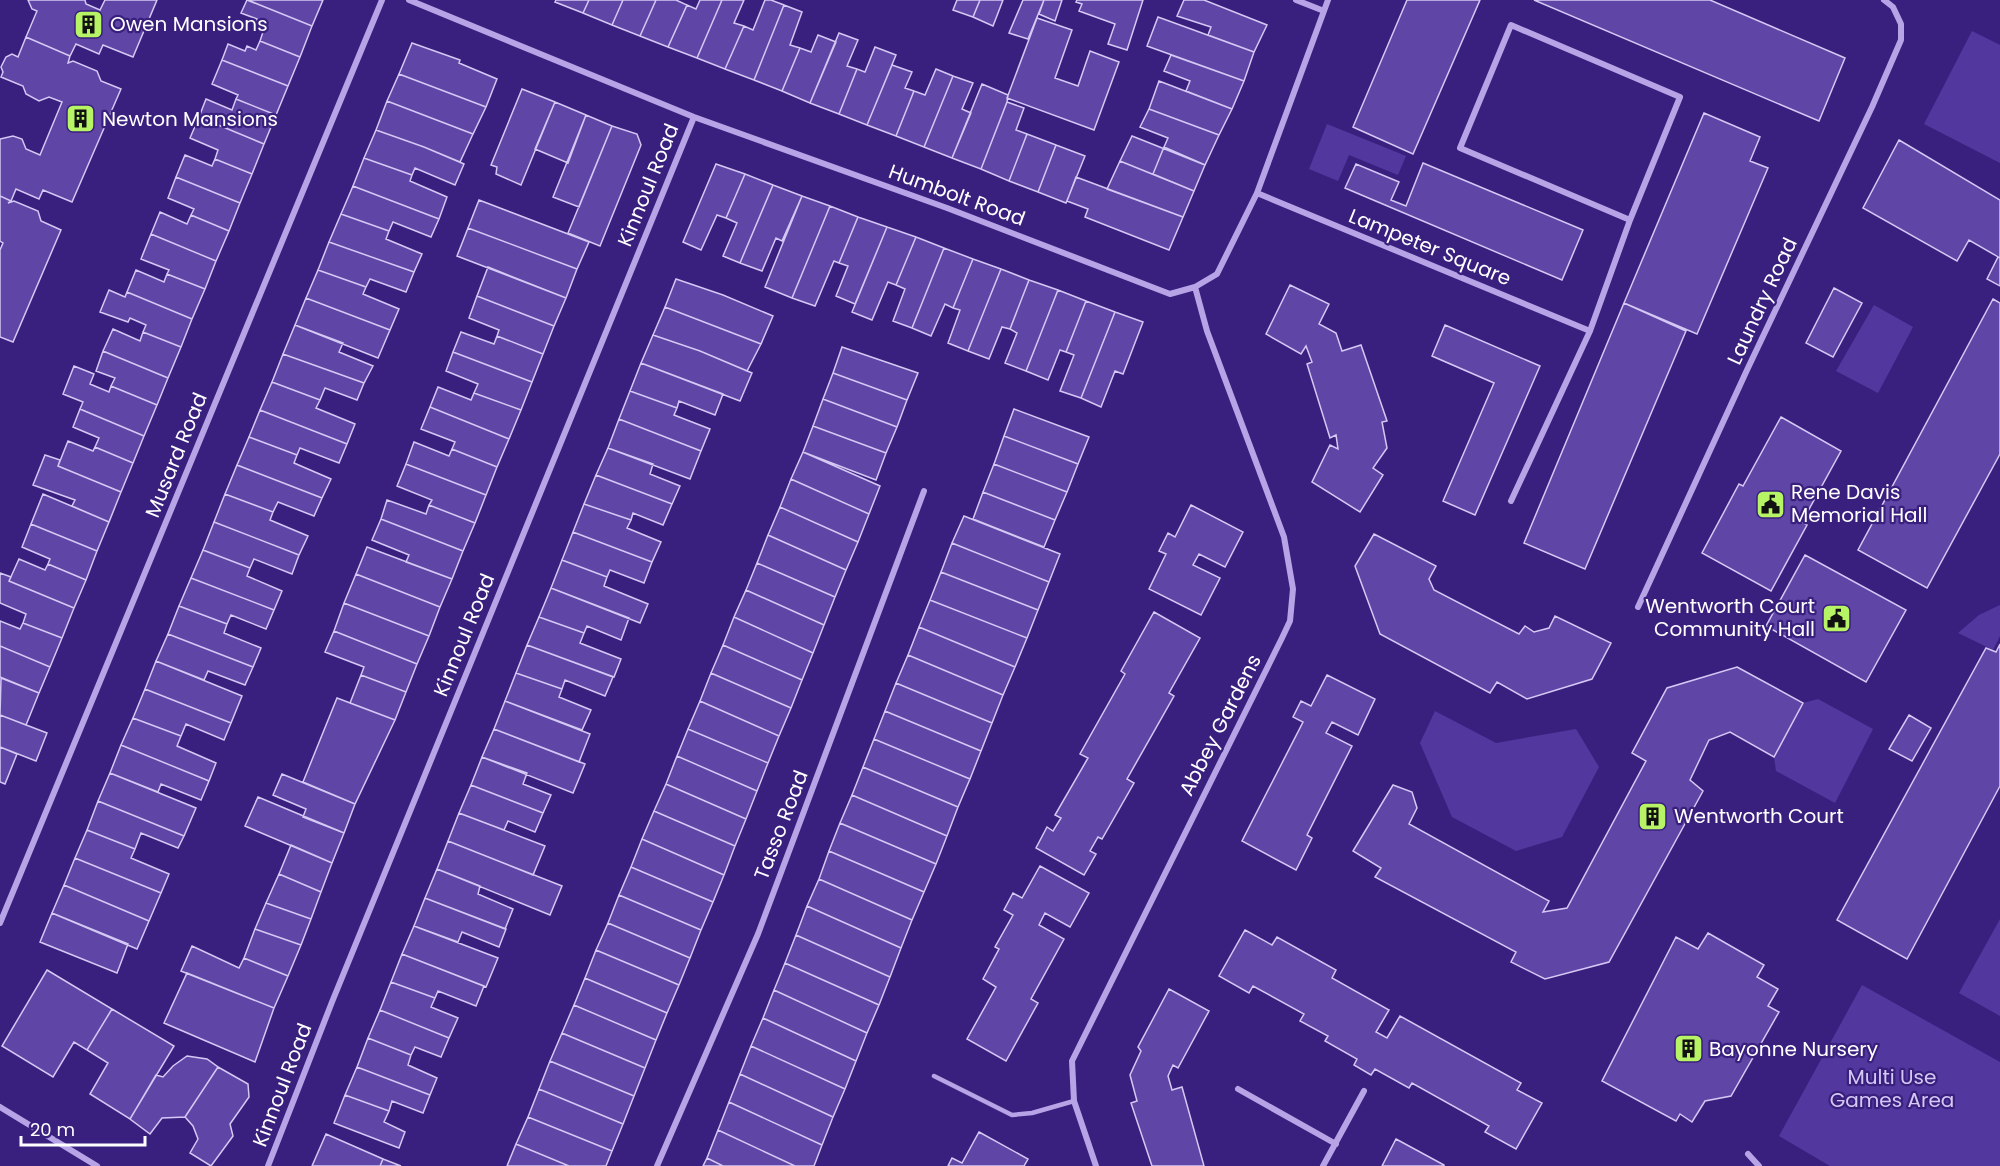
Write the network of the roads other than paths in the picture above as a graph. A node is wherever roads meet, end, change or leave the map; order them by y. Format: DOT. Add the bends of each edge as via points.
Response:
graph roads {
  1 [pos="382,0"];
  2 [pos="409,0"];
  3 [pos="1296,0"];
  4 [pos="1328,0"];
  5 [pos="1884,0"];
  6 [pos="1324,11"];
  7 [pos="694,117"];
  8 [pos="1257,193"];
  9 [pos="1630,220"];
  10 [pos="1195,287"];
  11 [pos="1590,331"];
  12 [pos="924,491"];
  13 [pos="1511,501"];
  14 [pos="1638,607"];
  15 [pos="0,923"];
  16 [pos="934,1076"];
  17 [pos="1238,1089"];
  18 [pos="1364,1091"];
  19 [pos="1074,1101"];
  20 [pos="0,1107"];
  21 [pos="1336,1144"];
  22 [pos="1748,1154"];
  23 [pos="97,1166"];
  24 [pos="268,1166"];
  25 [pos="657,1166"];
  26 [pos="1096,1166"];
  27 [pos="1323,1166"];
  28 [pos="1759,1166"];
  1 -- 15 [label="street, Musard Road"];
  2 -- 7 [label="street, Humbolt Road"];
  3 -- 6 [label="street"];
  4 -- 6 [label="street, Humbolt Road"];
  5 -- 14 [label="street, Laundry Road" via="1893,7 1901,24 1901,40"];
  6 -- 8 [label="street, Humbolt Road"];
  7 -- 10 [label="street, Humbolt Road" via="1170,294"];
  7 -- 24 [label="street, Kinnoul Road"];
  8 -- 10 [label="street, Humbolt Road" via="1217,274"];
  8 -- 11 [label="street, Lampeter Square"];
  9 -- 9 [label="street" via="1460,148 1512,25 1680,97"];
  9 -- 11 [label="street"];
  10 -- 19 [label="street, Abbey Gardens" via="1206,331 1284,537 1293,589 1290,621 1072,1061"];
  11 -- 13 [label="street"];
  12 -- 25 [label="street, Tasso Road" via="758,934"];
  16 -- 19 [label="lane" via="1012,1115"];
  17 -- 21 [label="street"];
  18 -- 21 [label="street"];
  19 -- 26 [label="street, Abbey Gardens"];
  20 -- 23 [label="street"];
  21 -- 27 [label="street"];
  22 -- 28 [label="street"];
}
